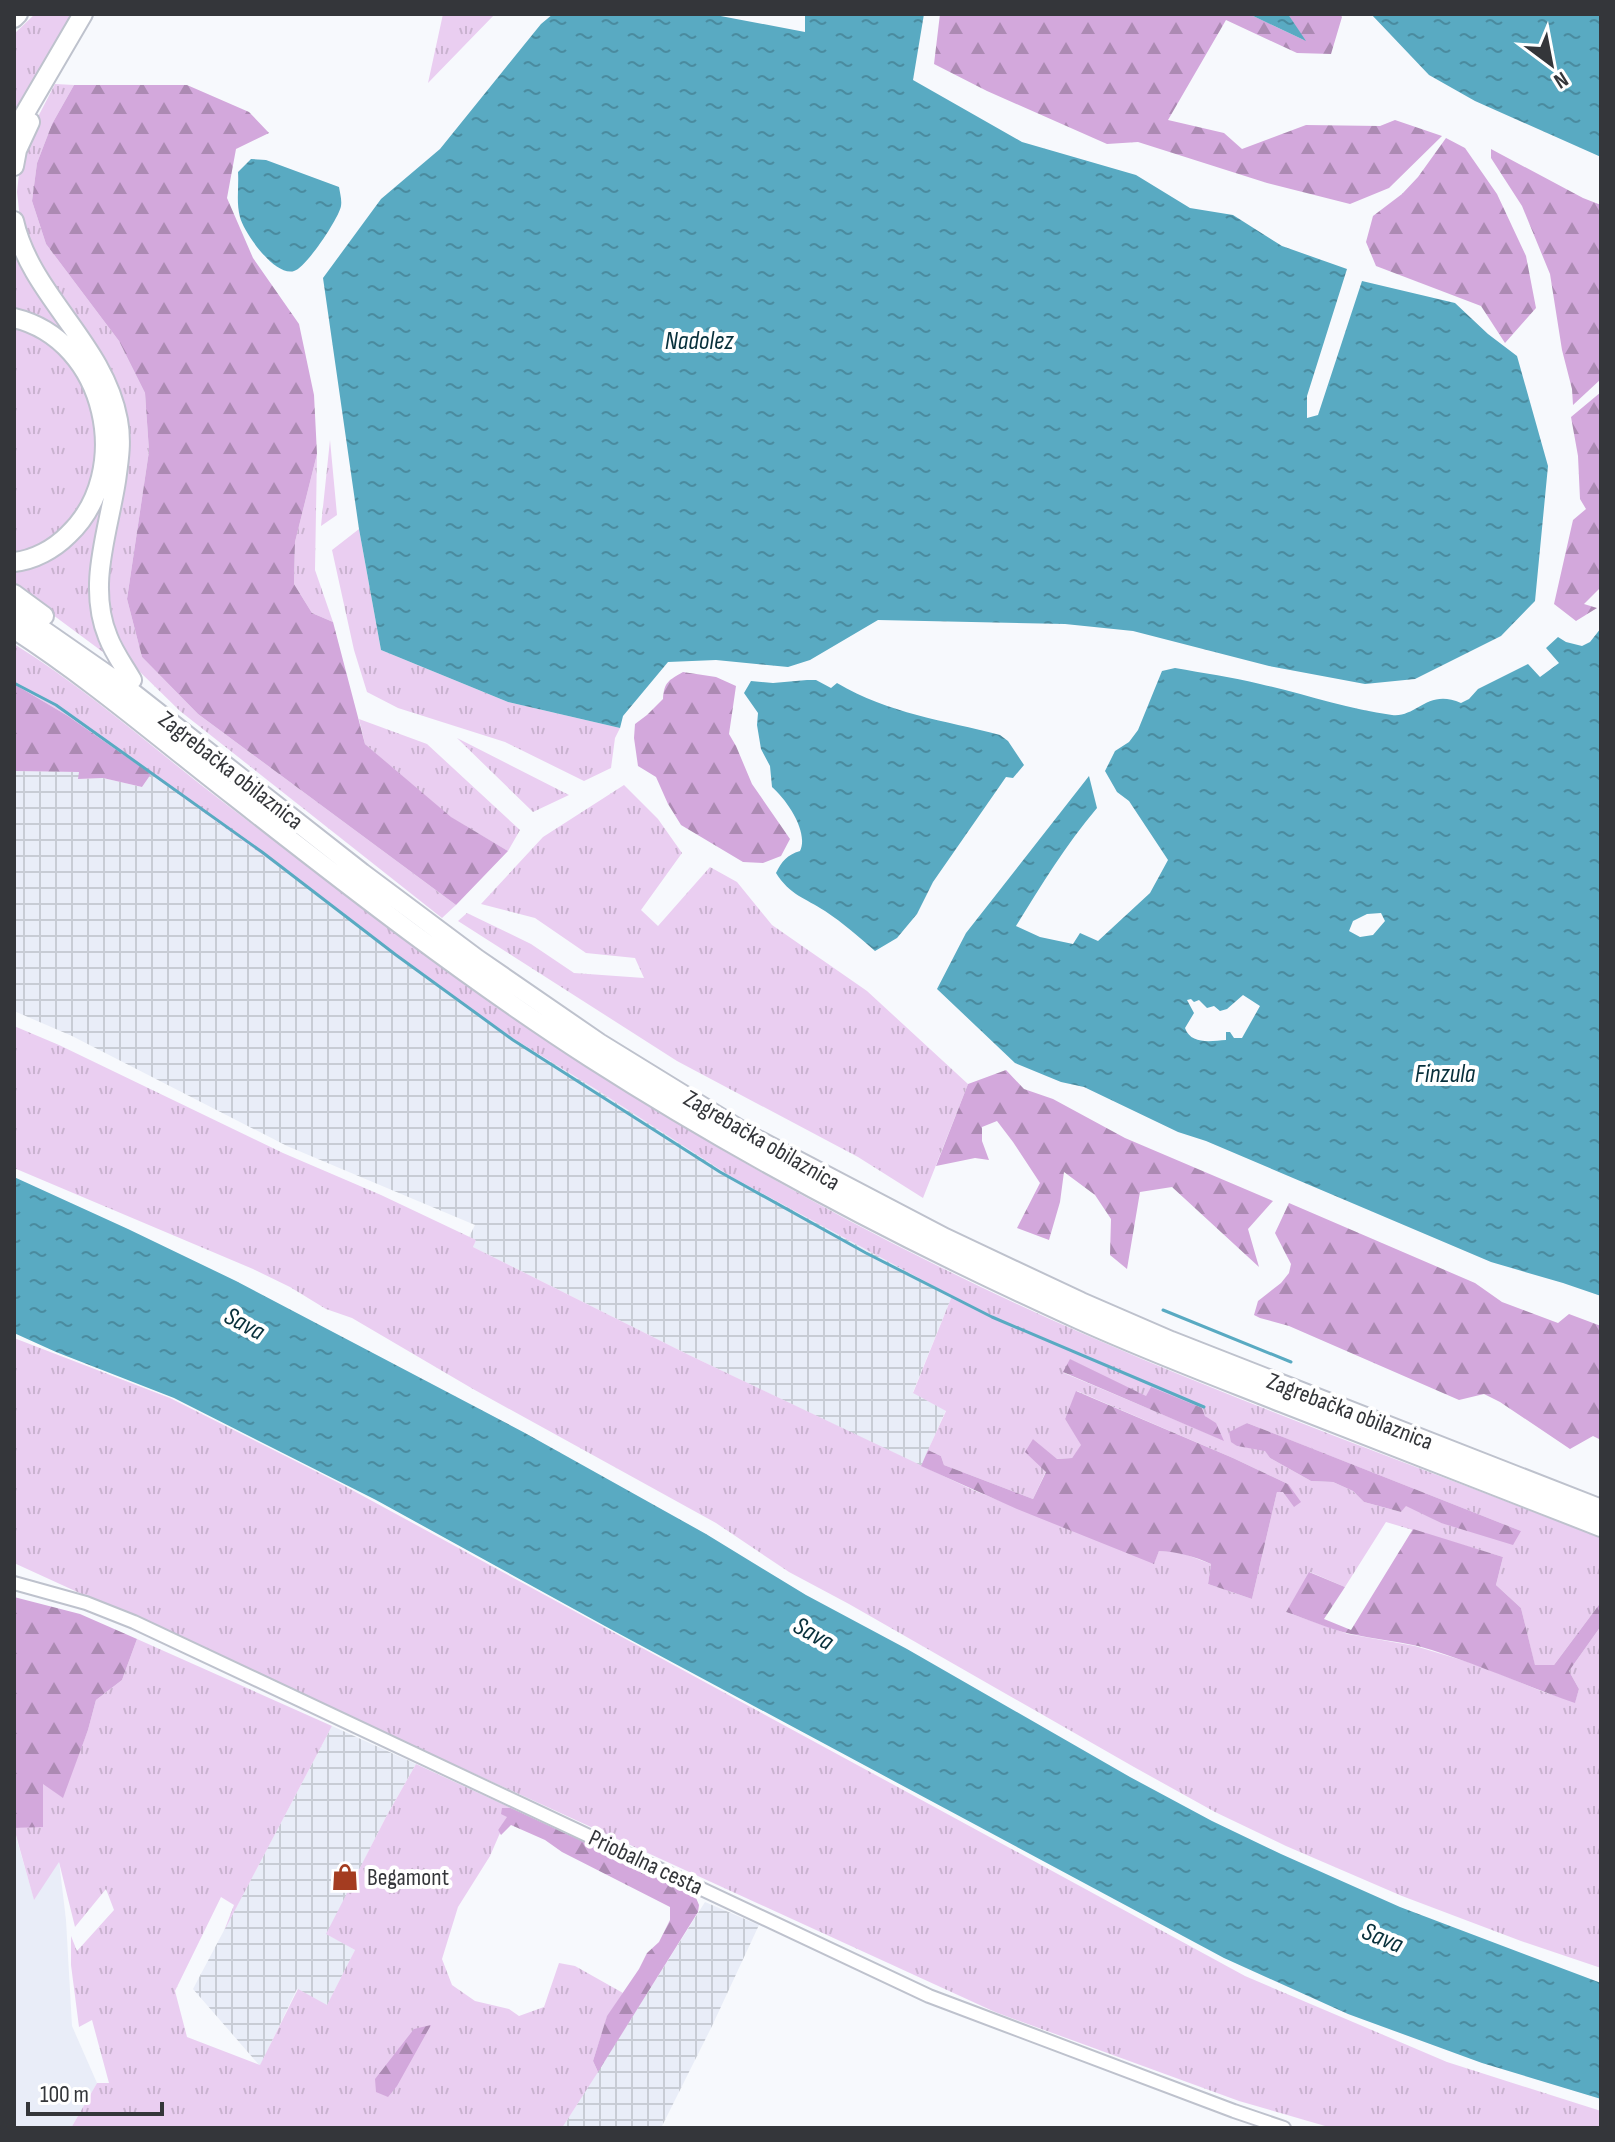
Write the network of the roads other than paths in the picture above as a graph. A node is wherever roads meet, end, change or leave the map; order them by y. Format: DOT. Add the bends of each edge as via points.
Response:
graph roads {
  1 [pos="83,14"];
  2 [pos="61,50"];
  3 [pos="14,132"];
  4 [pos="14,166"];
  5 [pos="14,221"];
  6 [pos="14,318"];
  7 [pos="14,562"];
  8 [pos="14,594"];
  9 [pos="14,610"];
  10 [pos="14,629"];
  11 [pos="14,640"];
  12 [pos="132,680"];
  13 [pos="152,731"];
  14 [pos="211,756"];
  15 [pos="1601,1509"];
  16 [pos="1601,1527"];
  17 [pos="14,1583"];
  18 [pos="1284,2128"];
  1 -- 2 [label="highway"];
  2 -- 3 [label="highway"];
  2 -- 4 [label="highway" via="59,67"];
  5 -- 12 [label="highway" via="27,259 96,362 115,404 122,444 101,555 99,596 108,638"];
  6 -- 7 [label="highway" via="49,334 73,357 95,392 106,440 98,489 77,527 56,546"];
  8 -- 12 [label="highway"];
  9 -- 14 [label="highway, Zagrebačka obilaznica" via="129,690"];
  10 -- 13 [label="highway, Zagrebačka obilaznica"];
  11 -- 13 [label="highway"];
  12 -- 14 [label="highway" via="199,738"];
  13 -- 16 [label="highway, Zagrebačka obilaznica" via="380,909 520,1010 687,1118 790,1177 1082,1321"];
  14 -- 15 [label="highway, Zagrebačka obilaznica" via="536,1001 661,1083 792,1159 945,1238 1171,1341"];
  17 -- 18 [label="street, Priobalna cesta" via="134,1622 929,1996"];
}
